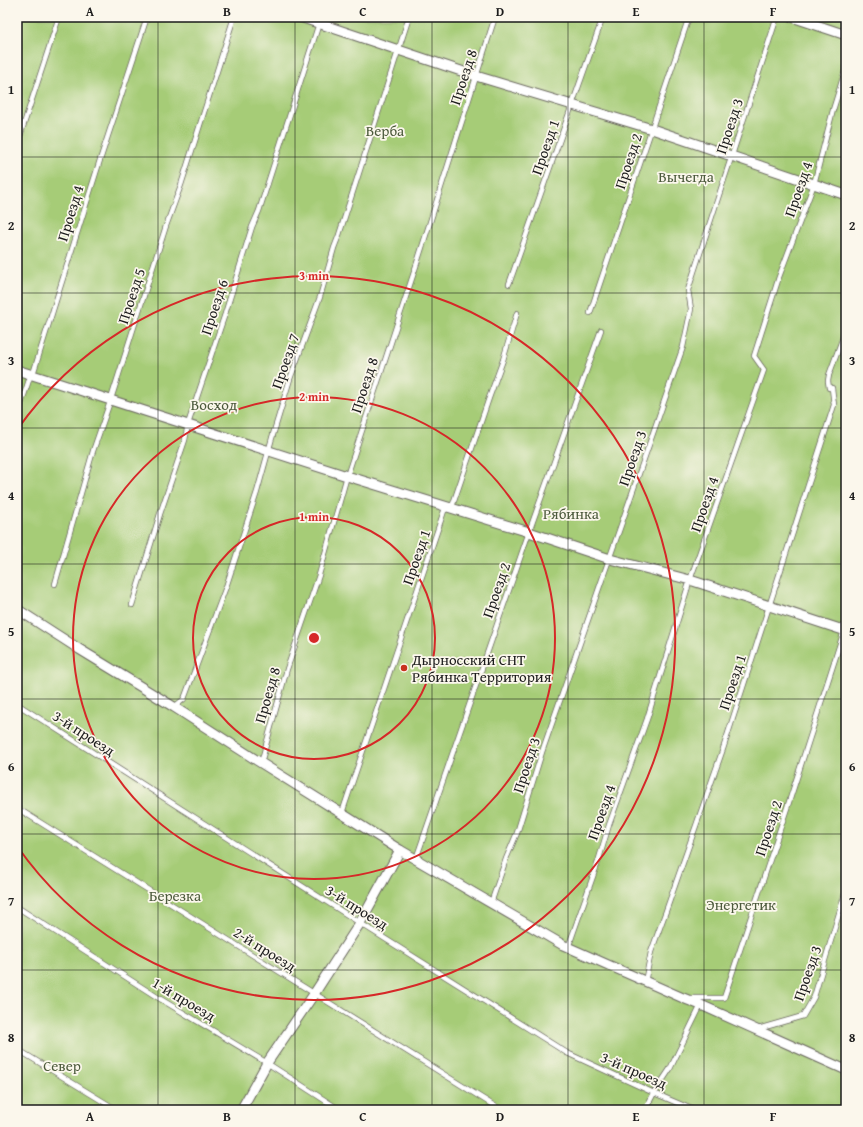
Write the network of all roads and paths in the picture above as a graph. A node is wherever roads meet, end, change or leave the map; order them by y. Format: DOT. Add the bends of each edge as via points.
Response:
graph roads {
  1 [pos="59,17"];
  2 [pos="147,17"];
  3 [pos="234,17"];
  4 [pos="300,17"];
  5 [pos="409,17"];
  6 [pos="495,17"];
  7 [pos="603,17"];
  8 [pos="689,17"];
  9 [pos="777,17"];
  10 [pos="792,17"];
  11 [pos="320,20"];
  12 [pos="846,35"];
  13 [pos="399,50"];
  14 [pos="846,68"];
  15 [pos="476,76"];
  16 [pos="572,106"];
  17 [pos="652,129"];
  18 [pos="17,145"];
  19 [pos="732,156"];
  20 [pos="814,184"];
  21 [pos="846,195"];
  22 [pos="509,284"];
  23 [pos="517,313"];
  24 [pos="590,313"];
  25 [pos="846,329"];
  26 [pos="601,330"];
  27 [pos="17,370"];
  28 [pos="33,374"];
  29 [pos="111,399"];
  30 [pos="17,416"];
  31 [pos="188,424"];
  32 [pos="268,451"];
  33 [pos="347,476"];
  34 [pos="448,508"];
  35 [pos="529,532"];
  36 [pos="610,559"];
  37 [pos="690,580"];
  38 [pos="55,584"];
  39 [pos="132,605"];
  40 [pos="770,606"];
  41 [pos="17,609"];
  42 [pos="845,629"];
  43 [pos="17,704"];
  44 [pos="174,707"];
  45 [pos="261,763"];
  46 [pos="17,808"];
  47 [pos="342,813"];
  48 [pos="400,850"];
  49 [pos="416,859"];
  50 [pos="846,890"];
  51 [pos="491,903"];
  52 [pos="17,907"];
  53 [pos="360,923"];
  54 [pos="563,945"];
  55 [pos="645,982"];
  56 [pos="314,994"];
  57 [pos="683,998"];
  58 [pos="701,1005"];
  59 [pos="756,1029"];
  60 [pos="17,1049"];
  61 [pos="267,1063"];
  62 [pos="845,1069"];
  63 [pos="654,1093"];
  64 [pos="117,1110"];
  65 [pos="241,1110"];
  66 [pos="340,1110"];
  67 [pos="501,1110"];
  68 [pos="645,1110"];
  69 [pos="694,1110"];
  1 -- 18 [label="lane"];
  2 -- 28 [label="lane, Проезд 4"];
  3 -- 29 [label="lane, Проезд 5"];
  4 -- 11 [label="street"];
  5 -- 13 [label="lane, Проезд 7"];
  6 -- 15 [label="lane, Проезд 8"];
  7 -- 16 [label="lane, Проезд 1"];
  8 -- 17 [label="lane, Проезд 2"];
  9 -- 19 [label="lane, Проезд 3"];
  10 -- 12 [label="street"];
  11 -- 13 [label="street"];
  11 -- 31 [label="lane, Проезд 6"];
  13 -- 15 [label="street"];
  13 -- 32 [label="lane, Проезд 7"];
  14 -- 20 [label="lane, Проезд 4"];
  15 -- 16 [label="street"];
  15 -- 33 [label="lane, Проезд 8"];
  16 -- 17 [label="street"];
  16 -- 22 [label="lane, Проезд 1"];
  17 -- 19 [label="street"];
  17 -- 24 [label="lane, Проезд 2"];
  19 -- 20 [label="street"];
  19 -- 36 [label="lane, Проезд 3" via="688,290 690,309 683,347"];
  20 -- 21 [label="street"];
  20 -- 37 [label="lane, Проезд 4" via="779,277 754,356 764,370"];
  23 -- 34 [label="lane, Проезд 1" via="453,504"];
  25 -- 40 [label="lane, Проезд 1" via="828,380 829,388 832,388 834,405"];
  26 -- 35 [label="lane, Проезд 2"];
  27 -- 28 [label="street"];
  28 -- 29 [label="street"];
  28 -- 30 [label="lane, Проезд 4"];
  29 -- 31 [label="street"];
  29 -- 38 [label="lane, Проезд 5" via="89,464"];
  31 -- 32 [label="street"];
  31 -- 39 [label="lane, Проезд 6"];
  32 -- 33 [label="street"];
  32 -- 44 [label="lane, Проезд 7" via="228,584 184,699"];
  33 -- 34 [label="street"];
  33 -- 45 [label="lane, Проезд 8" via="319,575 287,669"];
  34 -- 35 [label="street"];
  34 -- 47 [label="lane, Проезд 1" via="444,511"];
  35 -- 36 [label="street"];
  35 -- 49 [label="lane, Проезд 2"];
  36 -- 37 [label="street"];
  36 -- 51 [label="lane, Проезд 3"];
  37 -- 40 [label="street"];
  37 -- 54 [label="lane, Проезд 4" via="647,719 598,862 569,945"];
  40 -- 42 [label="street"];
  40 -- 55 [label="lane, Проезд 1" via="650,952"];
  41 -- 44 [label="street"];
  42 -- 57 [label="lane, Проезд 2" via="724,998"];
  43 -- 53 [label="lane, 3-й проезд"];
  44 -- 45 [label="street"];
  45 -- 47 [label="street"];
  46 -- 56 [label="lane, 2-й проезд"];
  47 -- 48 [label="street"];
  48 -- 49 [label="street"];
  48 -- 53 [label="street"];
  49 -- 51 [label="street"];
  50 -- 59 [label="lane, Проезд 3" via="814,997 803,1016"];
  51 -- 54 [label="street"];
  52 -- 61 [label="lane, 1-й проезд" via="157,997"];
  53 -- 56 [label="street"];
  53 -- 63 [label="lane, 3-й проезд" via="567,1053"];
  54 -- 55 [label="street"];
  55 -- 57 [label="street"];
  56 -- 61 [label="street"];
  56 -- 67 [label="lane, 2-й проезд"];
  57 -- 58 [label="street"];
  58 -- 59 [label="street"];
  58 -- 63 [label="lane" via="670,1069"];
  59 -- 62 [label="street"];
  60 -- 64 [label="lane"];
  61 -- 65 [label="street"];
  61 -- 66 [label="lane, 1-й проезд"];
  63 -- 68 [label="lane"];
  63 -- 69 [label="lane, 3-й проезд"];
}
